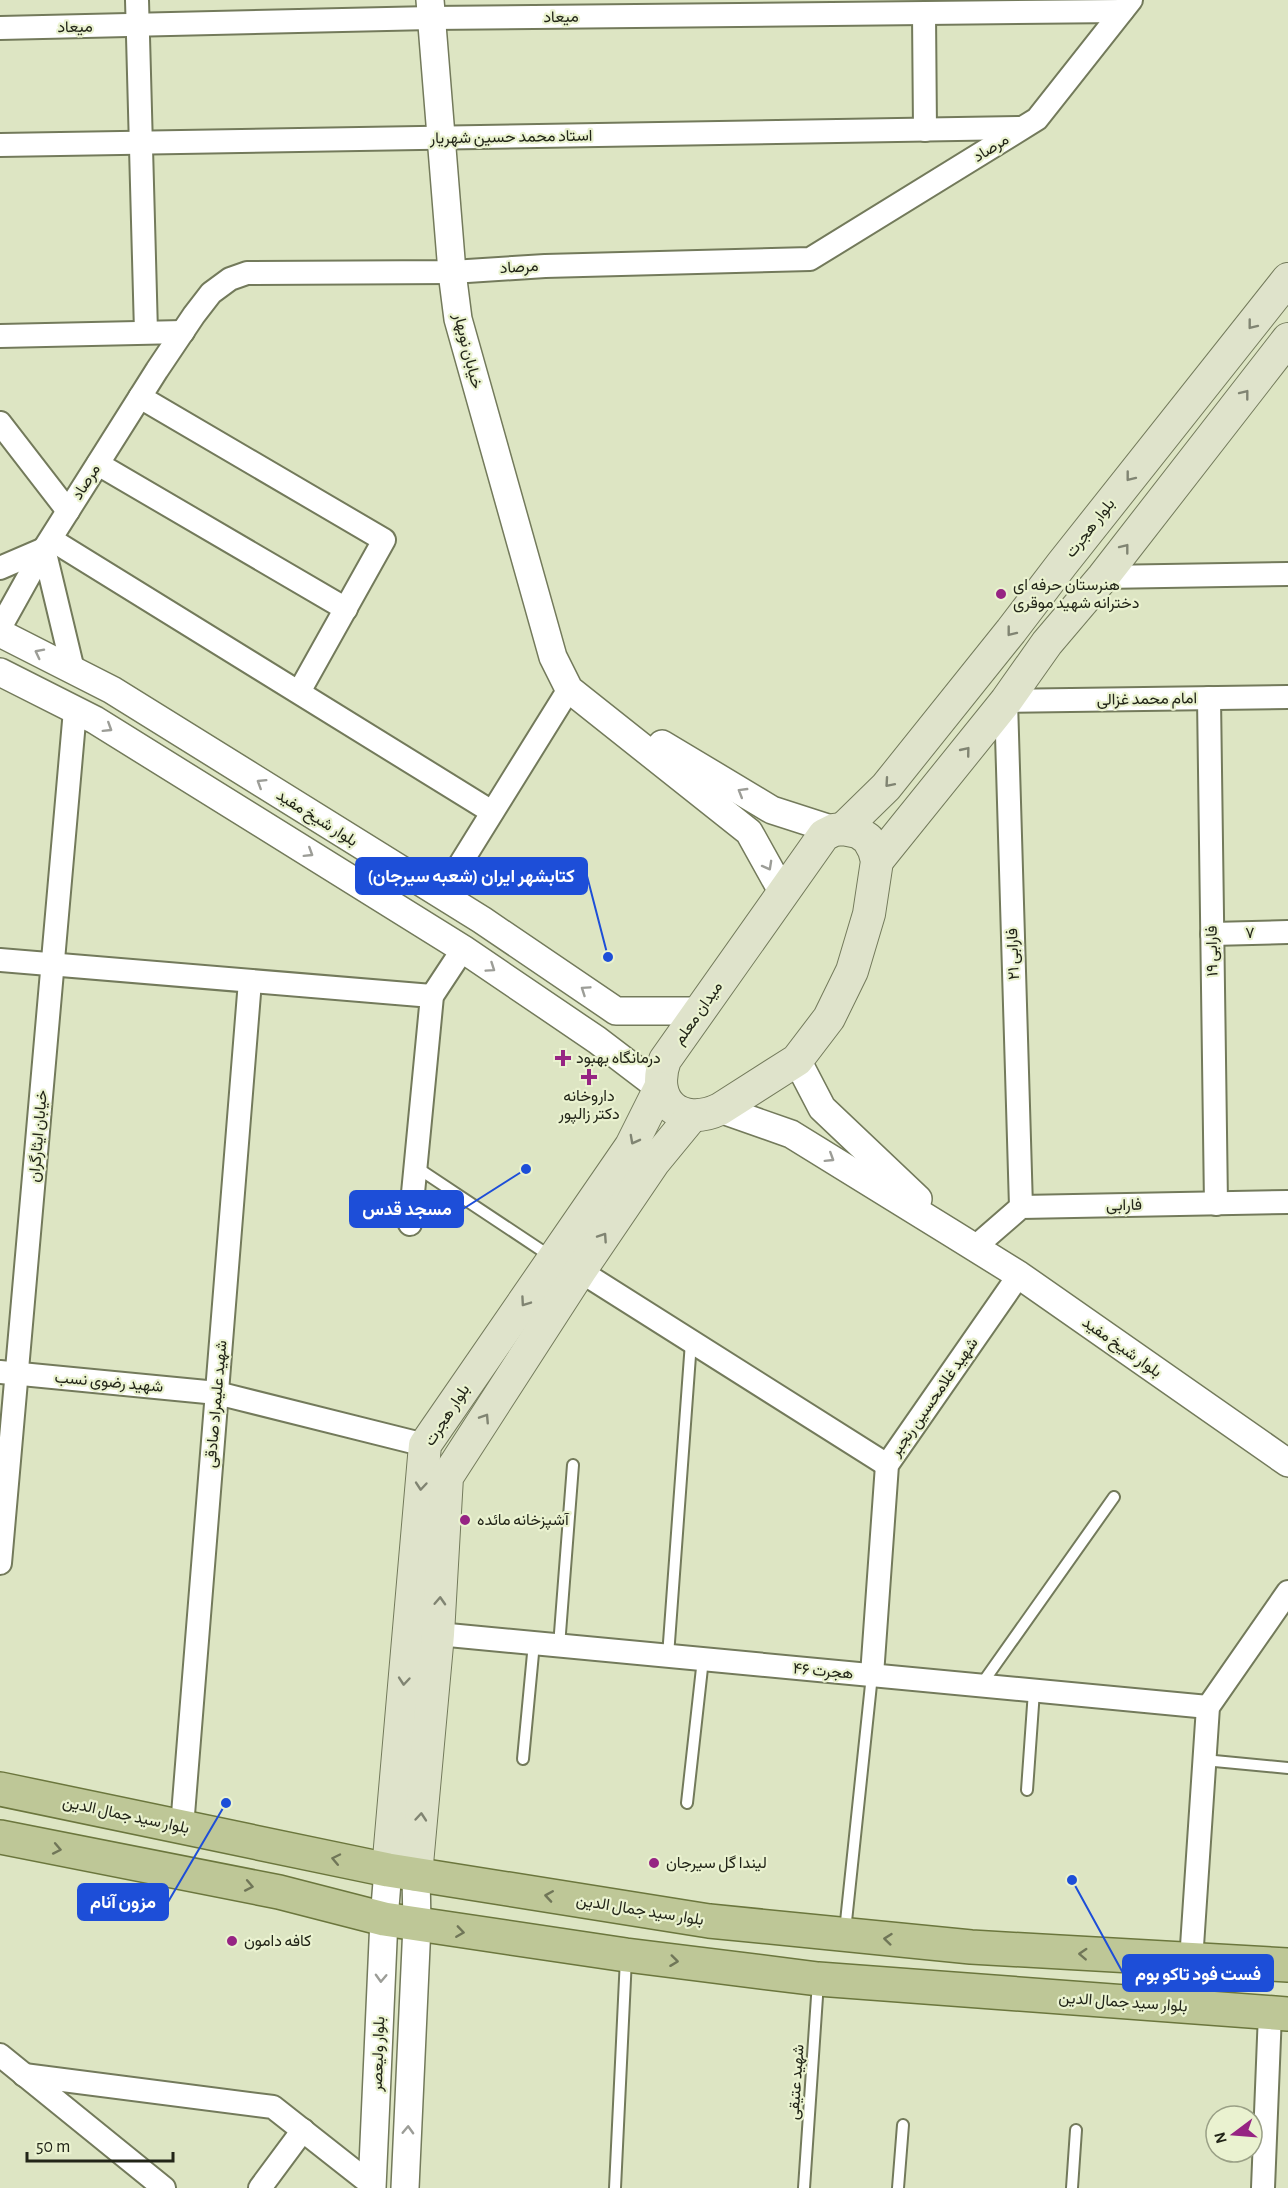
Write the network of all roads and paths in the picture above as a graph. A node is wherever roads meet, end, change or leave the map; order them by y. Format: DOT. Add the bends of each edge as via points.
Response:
graph roads {
  1 [pos="137,0"];
  2 [pos="1126,5"];
  3 [pos="1002,6"];
  4 [pos="431,9"];
  5 [pos="924,14"];
  6 [pos="138,26"];
  7 [pos="0,28"];
  8 [pos="1023,128"];
  9 [pos="925,130"];
  10 [pos="442,138"];
  11 [pos="140,142"];
  12 [pos="0,145"];
  13 [pos="452,272"];
  14 [pos="1288,279"];
  15 [pos="146,332"];
  16 [pos="183,332"];
  17 [pos="0,336"];
  18 [pos="1288,339"];
  19 [pos="140,397"];
  20 [pos="0,423"];
  21 [pos="98,464"];
  22 [pos="68,511"];
  23 [pos="48,544"];
  24 [pos="0,568"];
  25 [pos="1288,574"];
  26 [pos="1103,577"];
  27 [pos="346,609"];
  28 [pos="0,628"];
  29 [pos="0,633"];
  30 [pos="73,670"];
  31 [pos="0,672"];
  32 [pos="569,689"];
  33 [pos="299,692"];
  34 [pos="1288,697"];
  35 [pos="1209,698"];
  36 [pos="1006,701"];
  37 [pos="75,710"];
  38 [pos="772,810"];
  39 [pos="492,812"];
  40 [pos="838,830"];
  41 [pos="749,832"];
  42 [pos="877,861"];
  43 [pos="783,893"];
  44 [pos="441,895"];
  45 [pos="1288,932"];
  46 [pos="1212,934"];
  47 [pos="463,949"];
  48 [pos="0,960"];
  49 [pos="53,964"];
  50 [pos="250,981"];
  51 [pos="432,996"];
  52 [pos="616,1011"];
  53 [pos="699,1011"];
  54 [pos="597,1040"];
  55 [pos="797,1060"];
  56 [pos="660,1088"];
  57 [pos="822,1108"];
  58 [pos="706,1113"];
  59 [pos="791,1134"];
  60 [pos="415,1167"];
  61 [pos="1288,1202"];
  62 [pos="1216,1204"];
  63 [pos="1020,1207"];
  64 [pos="410,1224"];
  65 [pos="964,1240"];
  66 [pos="567,1265"];
  67 [pos="1019,1275"];
  68 [pos="691,1341"];
  69 [pos="8,1373"];
  70 [pos="217,1393"];
  71 [pos="425,1445"];
  72 [pos="1288,1462"];
  73 [pos="573,1465"];
  74 [pos="887,1465"];
  75 [pos="1114,1497"];
  76 [pos="0,1563"];
  77 [pos="1288,1592"];
  78 [pos="438,1634"];
  79 [pos="534,1643"];
  80 [pos="559,1646"];
  81 [pos="668,1656"];
  82 [pos="703,1659"];
  83 [pos="872,1675"];
  84 [pos="981,1685"];
  85 [pos="1034,1690"];
  86 [pos="1208,1707"];
  87 [pos="523,1759"];
  88 [pos="1204,1760"];
  89 [pos="1288,1768"];
  90 [pos="0,1789"];
  91 [pos="1027,1790"];
  92 [pos="687,1803"];
  93 [pos="182,1827"];
  94 [pos="0,1837"];
  95 [pos="402,1872"];
  96 [pos="384,1919"];
  97 [pos="417,1925"];
  98 [pos="844,1934"];
  99 [pos="626,1955"];
  100 [pos="1191,1960"];
  101 [pos="1288,1965"];
  102 [pos="818,1979"];
  103 [pos="1279,2014"];
  104 [pos="0,2055"];
  105 [pos="24,2075"];
  106 [pos="903,2125"];
  107 [pos="303,2130"];
  108 [pos="1076,2130"];
  109 [pos="372,2187"];
  110 [pos="164,2188"];
  111 [pos="260,2188"];
  112 [pos="405,2188"];
  113 [pos="615,2188"];
  114 [pos="804,2188"];
  115 [pos="898,2188"];
  116 [pos="1072,2188"];
  117 [pos="1263,2188"];
  1 -- 6 [label="street"];
  2 -- 3 [label="street, میعاد"];
  2 -- 8 [label="street, مرصاد" via="1036,119"];
  3 -- 5 [label="street, میعاد"];
  4 -- 5 [label="street, میعاد"];
  4 -- 6 [label="street, میعاد"];
  4 -- 10 [label="street, خیابان نوبهار"];
  5 -- 9 [label="street"];
  6 -- 7 [label="street, میعاد"];
  6 -- 11 [label="street"];
  8 -- 9 [label="street, استاد محمد حسین شهریار"];
  8 -- 13 [label="street, مرصاد" via="810,259"];
  9 -- 10 [label="street, استاد محمد حسین شهریار"];
  10 -- 11 [label="street, استاد محمد حسین شهریار"];
  10 -- 13 [label="street, خیابان نوبهار"];
  11 -- 12 [label="street, استاد محمد حسین شهریار"];
  11 -- 15 [label="street"];
  13 -- 16 [label="street, مرصاد" via="247,273 230,279 211,293"];
  13 -- 32 [label="street, خیابان نوبهار" via="458,319 534,590 553,657"];
  14 -- 40 [label="main road, بلوار هجرت, one-way" via="886,787"];
  15 -- 16 [label="street"];
  15 -- 17 [label="street"];
  16 -- 19 [label="street, مرصاد"];
  26 -- 18 [label="main road, one-way"];
  19 -- 21 [label="street, مرصاد"];
  19 -- 27 [label="street" via="384,540"];
  20 -- 22 [label="street"];
  21 -- 22 [label="street, مرصاد"];
  21 -- 27 [label="street"];
  22 -- 23 [label="street, مرصاد"];
  23 -- 24 [label="street"];
  23 -- 28 [label="street, مرصاد"];
  23 -- 30 [label="street"];
  23 -- 33 [label="street"];
  25 -- 26 [label="street"];
  26 -- 36 [label="main road" via="1047,643"];
  27 -- 33 [label="street"];
  30 -- 29 [label="street, بلوار شیخ مفید, one-way"];
  44 -- 30 [label="street, بلوار شیخ مفید, one-way" via="112,690"];
  31 -- 37 [label="street, بلوار شیخ مفید"];
  38 -- 32 [label="street, one-way"];
  32 -- 39 [label="street"];
  32 -- 41 [label="street"];
  33 -- 39 [label="street"];
  34 -- 35 [label="street, امام محمد غزالی"];
  35 -- 36 [label="street, امام محمد غزالی"];
  35 -- 46 [label="street, فارابی ۱۹"];
  42 -- 36 [label="main road, one-way"];
  36 -- 63 [label="street, فارابی ۲۱"];
  37 -- 47 [label="street, بلوار شیخ مفید, one-way"];
  37 -- 49 [label="street, خیابان ایثارگران"];
  38 -- 40 [label="street"];
  38 -- 41 [label="street" via="759,827"];
  39 -- 44 [label="street"];
  40 -- 42 [label="main road" via="858,832 868,840"];
  40 -- 43 [label="main road, میدان معلم" via="824,835"];
  41 -- 43 [label="street, one-way"];
  42 -- 55 [label="main road" via="869,914 852,971 829,1018"];
  43 -- 53 [label="main road, میدان معلم"];
  52 -- 44 [label="street, بلوار شیخ مفید, one-way"];
  45 -- 46 [label="street, ۷"];
  46 -- 62 [label="street, فارابی ۱۹"];
  47 -- 51 [label="street"];
  47 -- 54 [label="street, بلوار شیخ مفید, one-way"];
  48 -- 49 [label="street"];
  49 -- 50 [label="street"];
  49 -- 69 [label="street, خیابان ایثارگران"];
  50 -- 51 [label="street"];
  50 -- 70 [label="street, شهید علیمراد صادقی"];
  51 -- 60 [label="street"];
  52 -- 53 [label="street"];
  52 -- 54 [label="street" via="612,1029"];
  53 -- 56 [label="main road, میدان معلم" via="665,1060"];
  54 -- 56 [label="street, بلوار شیخ مفید"];
  55 -- 57 [label="street"];
  55 -- 58 [label="main road"];
  56 -- 58 [label="main road" via="678,1112"];
  56 -- 66 [label="main road, بلوار هجرت, one-way"];
  57 -- 59 [label="street" via="802,1119"];
  57 -- 65 [label="street"];
  58 -- 59 [label="street"];
  66 -- 58 [label="main road, بلوار هجرت, one-way" via="654,1162"];
  59 -- 65 [label="street, one-way"];
  60 -- 64 [label="street"];
  60 -- 66 [label="lane"];
  61 -- 62 [label="street, فارابی"];
  62 -- 63 [label="street, فارابی"];
  63 -- 65 [label="street"];
  65 -- 67 [label="street, بلوار شیخ مفید"];
  66 -- 68 [label="street"];
  66 -- 71 [label="main road, بلوار هجرت, one-way"];
  78 -- 66 [label="main road, بلوار هجرت, one-way" via="447,1477"];
  67 -- 72 [label="street, بلوار شیخ مفید"];
  67 -- 74 [label="street, شهید غلامحسین رنجبر"];
  68 -- 74 [label="street"];
  68 -- 81 [label="lane"];
  69 -- 70 [label="street, شهید رضوی نسب"];
  69 -- 76 [label="street, خیابان ایثارگران"];
  70 -- 71 [label="street, شهید رضوی نسب"];
  70 -- 93 [label="street, شهید علیمراد صادقی"];
  71 -- 95 [label="main road, بلوار هجرت, one-way"];
  73 -- 80 [label="lane"];
  74 -- 83 [label="street, شهید غلامحسین رنجبر"];
  75 -- 84 [label="lane"];
  77 -- 86 [label="street"];
  78 -- 79 [label="street, هجرت ۴۶"];
  95 -- 78 [label="main road, بلوار هجرت, one-way"];
  79 -- 80 [label="street, هجرت ۴۶"];
  79 -- 87 [label="lane"];
  80 -- 81 [label="street, هجرت ۴۶"];
  81 -- 82 [label="street, هجرت ۴۶"];
  82 -- 83 [label="street, هجرت ۴۶"];
  82 -- 92 [label="lane"];
  83 -- 84 [label="street, هجرت ۴۶"];
  83 -- 98 [label="lane"];
  84 -- 85 [label="street, هجرت ۴۶"];
  85 -- 86 [label="street, هجرت ۴۶"];
  85 -- 91 [label="lane"];
  86 -- 88 [label="street"];
  88 -- 89 [label="lane"];
  88 -- 100 [label="street"];
  90 -- 93 [label="main road, بلوار سید جمال الدین"];
  95 -- 93 [label="main road, بلوار سید جمال الدین, one-way"];
  94 -- 96 [label="main road, بلوار سید جمال الدین, one-way" via="279,1892"];
  95 -- 96 [label="street, بلوار ولیعصر"];
  95 -- 97 [label="street, بلوار ولیعصر"];
  98 -- 95 [label="main road, بلوار سید جمال الدین, one-way" via="709,1921"];
  96 -- 97 [label="main road, بلوار سید جمال الدین"];
  96 -- 109 [label="street, بلوار ولیعصر, one-way"];
  97 -- 99 [label="main road, بلوار سید جمال الدین, one-way"];
  112 -- 97 [label="street, بلوار ولیعصر, one-way"];
  100 -- 98 [label="main road, بلوار سید جمال الدین, one-way" via="971,1947"];
  99 -- 102 [label="main road, بلوار سید جمال الدین, one-way"];
  99 -- 113 [label="lane"];
  100 -- 101 [label="main road, بلوار سید جمال الدین"];
  102 -- 103 [label="main road, بلوار سید جمال الدین"];
  102 -- 114 [label="lane, شهید عتیقی"];
  103 -- 117 [label="street"];
  104 -- 105 [label="street"];
  105 -- 107 [label="street" via="273,2107"];
  105 -- 110 [label="street"];
  106 -- 115 [label="lane"];
  107 -- 109 [label="street"];
  107 -- 111 [label="street"];
  108 -- 116 [label="lane"];
}
